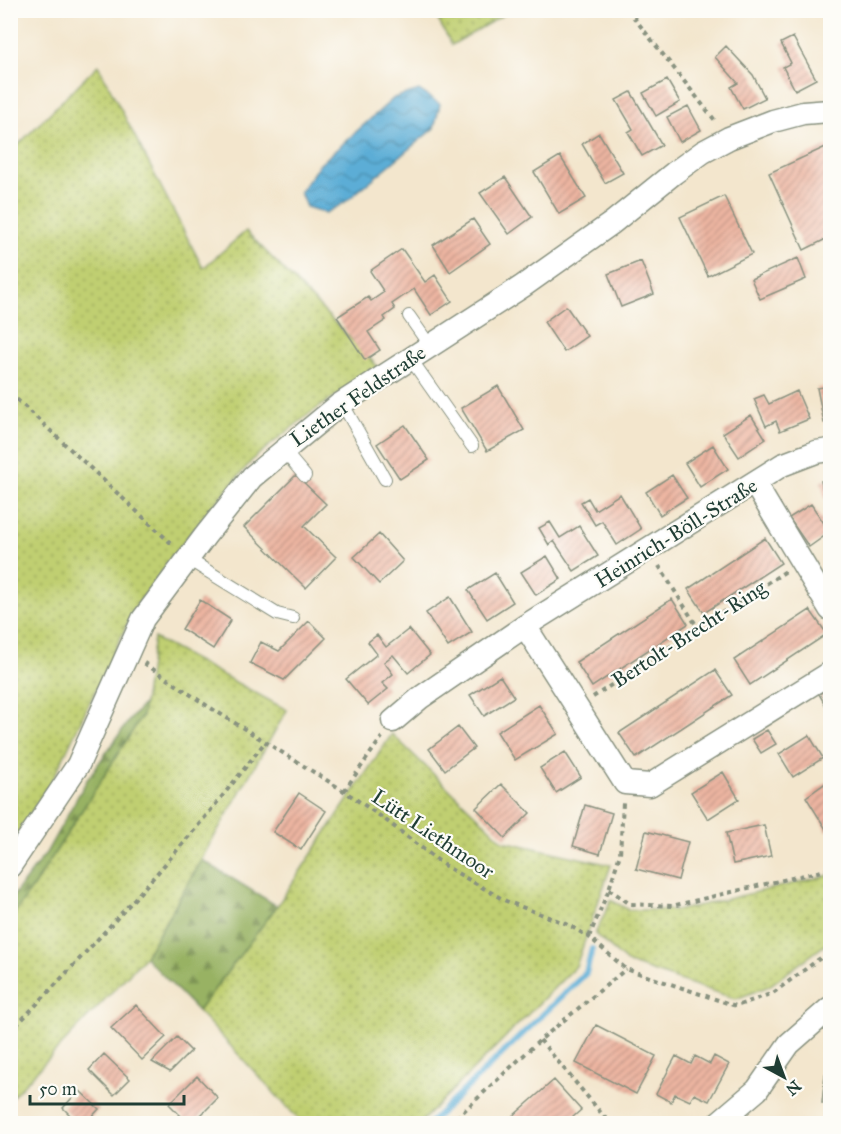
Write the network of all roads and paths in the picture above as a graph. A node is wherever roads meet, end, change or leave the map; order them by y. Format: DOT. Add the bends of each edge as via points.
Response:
graph roads {
  1 [pos="628,10"];
  2 [pos="831,111"];
  3 [pos="729,138"];
  4 [pos="409,316"];
  5 [pos="430,346"];
  6 [pos="410,358"];
  7 [pos="10,393"];
  8 [pos="342,403"];
  9 [pos="472,446"];
  10 [pos="283,450"];
  11 [pos="831,450"];
  12 [pos="305,476"];
  13 [pos="385,479"];
  14 [pos="755,484"];
  15 [pos="649,550"];
  16 [pos="188,559"];
  17 [pos="801,561"];
  18 [pos="831,609"];
  19 [pos="293,618"];
  20 [pos="525,626"];
  21 [pos="698,628"];
  22 [pos="128,650"];
  23 [pos="831,673"];
  24 [pos="577,707"];
  25 [pos="393,721"];
  26 [pos="265,742"];
  27 [pos="625,783"];
  28 [pos="344,791"];
  29 [pos="10,866"];
  30 [pos="831,869"];
  31 [pos="609,889"];
  32 [pos="589,938"];
  33 [pos="831,951"];
  34 [pos="626,969"];
  35 [pos="831,1008"];
  36 [pos="10,1032"];
  37 [pos="540,1040"];
  38 [pos="450,1124"];
  39 [pos="615,1124"];
  40 [pos="717,1124"];
  1 -- 3 [label="path"];
  2 -- 3 [label="street, Liether Feldstraße" via="803,112"];
  3 -- 5 [label="street, Liether Feldstraße" via="703,152 523,286"];
  4 -- 5 [label="lane"];
  5 -- 6 [label="street, Liether Feldstraße"];
  6 -- 8 [label="street, Liether Feldstraße"];
  6 -- 9 [label="lane"];
  7 -- 16 [label="path"];
  8 -- 10 [label="street, Liether Feldstraße"];
  8 -- 13 [label="lane"];
  10 -- 12 [label="lane"];
  10 -- 16 [label="street, Liether Feldstraße" via="252,477"];
  11 -- 14 [label="street, Heinrich-Böll-Straße" via="782,465"];
  14 -- 15 [label="street, Heinrich-Böll-Straße"];
  14 -- 17 [label="street"];
  15 -- 20 [label="street, Heinrich-Böll-Straße"];
  15 -- 21 [label="path"];
  16 -- 19 [label="lane" via="277,614"];
  16 -- 22 [label="street, Liether Feldstraße" via="143,619"];
  17 -- 18 [label="street"];
  17 -- 21 [label="path, Bertolt-Brecht-Ring"];
  20 -- 24 [label="street"];
  20 -- 25 [label="street, Heinrich-Böll-Straße"];
  21 -- 24 [label="path, Bertolt-Brecht-Ring"];
  22 -- 26 [label="path, Lütt Liethmoor"];
  22 -- 29 [label="street, Liether Feldstraße" via="78,765"];
  23 -- 27 [label="street" via="650,785"];
  24 -- 27 [label="street"];
  25 -- 28 [label="path"];
  26 -- 28 [label="path, Lütt Liethmoor"];
  26 -- 36 [label="path" via="156,873"];
  27 -- 31 [label="path" via="620,854"];
  28 -- 32 [label="path, Lütt Liethmoor" via="445,866 506,901 567,924"];
  30 -- 31 [label="path" via="672,906 630,904"];
  31 -- 32 [label="path"];
  32 -- 34 [label="path, Lütt Liethmoor"];
  33 -- 34 [label="path, Lütt Liethmoor" via="773,993 735,1006"];
  34 -- 37 [label="path"];
  35 -- 40 [label="street" via="789,1044 757,1090"];
  37 -- 38 [label="path"];
  37 -- 39 [label="path"];
}
